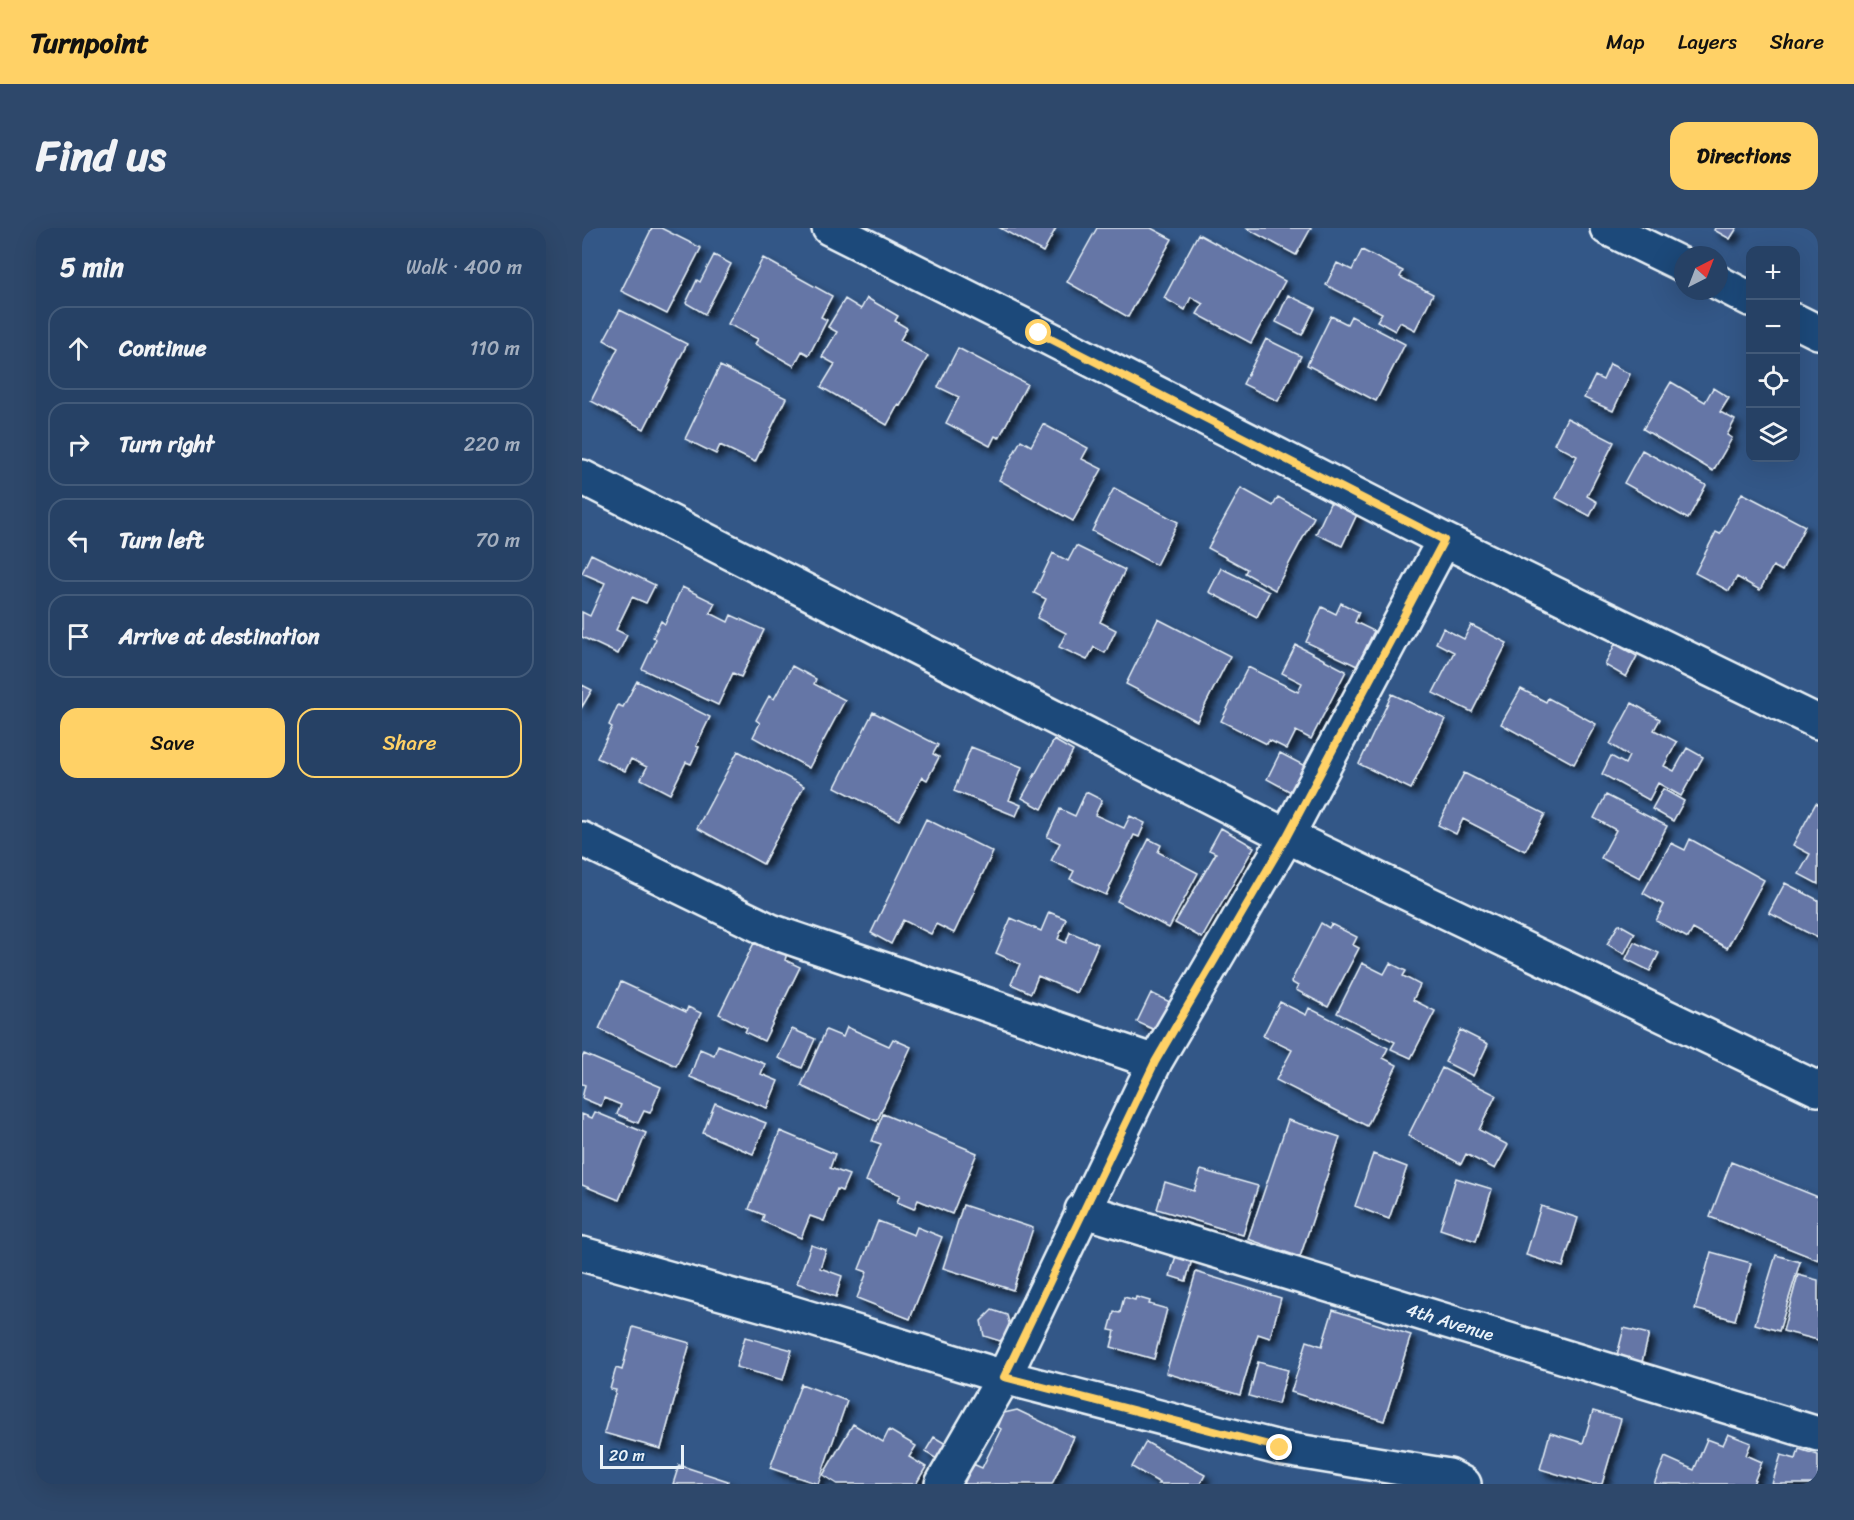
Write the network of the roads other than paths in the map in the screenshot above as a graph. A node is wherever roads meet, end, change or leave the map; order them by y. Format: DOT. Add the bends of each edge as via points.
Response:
graph roads {
  1 [pos="829,228"];
  2 [pos="1607,228"];
  3 [pos="1674,262"];
  4 [pos="1728,287"];
  5 [pos="1746,296"];
  6 [pos="1800,323"];
  7 [pos="1818,332"];
  8 [pos="582,477"];
  9 [pos="1444,540"];
  10 [pos="1818,722"];
  11 [pos="1287,836"];
  12 [pos="582,839"];
  13 [pos="1155,1062"];
  14 [pos="1818,1089"];
  15 [pos="1082,1210"];
  16 [pos="582,1254"];
  17 [pos="1004,1377"];
  18 [pos="1818,1434"];
  19 [pos="942,1484"];
  20 [pos="1464,1484"];
  1 -- 9 [label="street"];
  2 -- 3 [label="street"];
  4 -- 5 [label="street"];
  6 -- 7 [label="street"];
  8 -- 11 [label="street"];
  9 -- 10 [label="street"];
  9 -- 11 [label="street"];
  11 -- 13 [label="street"];
  11 -- 14 [label="street"];
  12 -- 13 [label="street" via="771,931"];
  13 -- 15 [label="street"];
  15 -- 17 [label="street"];
  15 -- 18 [label="street, 4th Avenue"];
  16 -- 17 [label="street"];
  17 -- 19 [label="street"];
  17 -- 20 [label="street" via="1280,1448 1449,1476"];
}
